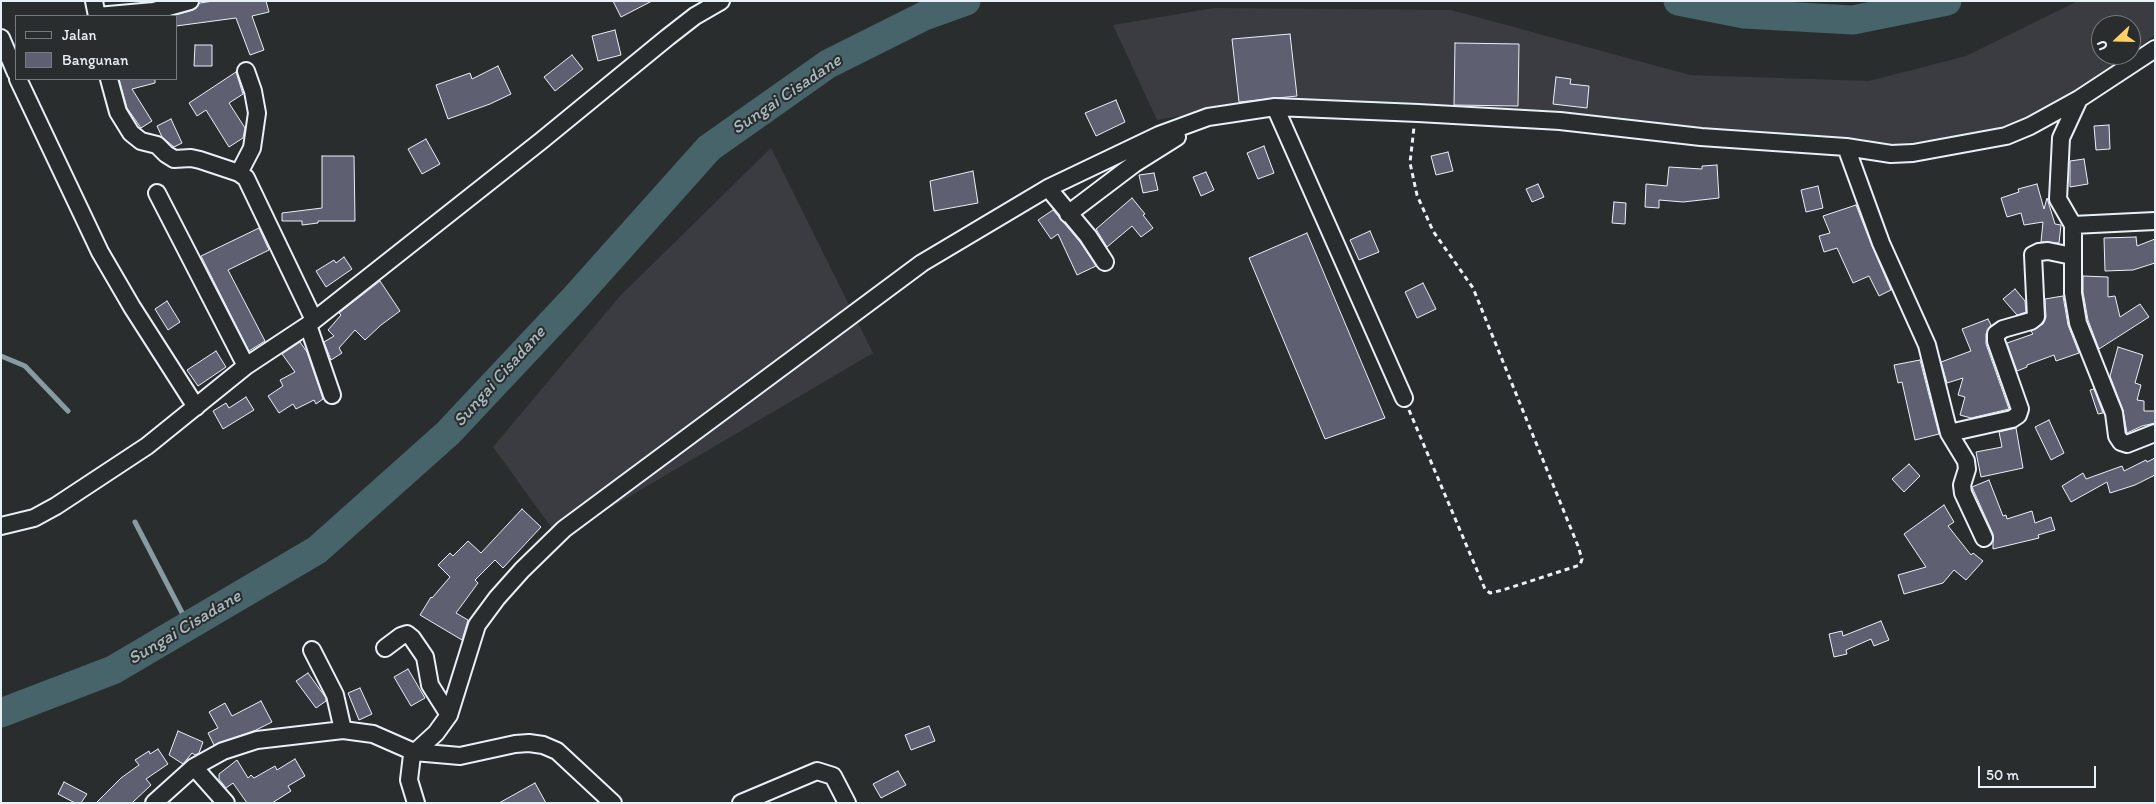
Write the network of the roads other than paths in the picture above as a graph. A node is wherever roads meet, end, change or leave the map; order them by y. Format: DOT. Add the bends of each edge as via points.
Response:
graph roads {
  1 [pos="94,1"];
  2 [pos="190,1"];
  3 [pos="721,1"];
  4 [pos="97,15"];
  5 [pos="108,15"];
  6 [pos="1,38"];
  7 [pos="2155,49"];
  8 [pos="246,71"];
  9 [pos="15,72"];
  10 [pos="18,80"];
  11 [pos="109,80"];
  12 [pos="2079,99"];
  13 [pos="1275,107"];
  14 [pos="1208,118"];
  15 [pos="1846,147"];
  16 [pos="239,173"];
  17 [pos="1048,188"];
  18 [pos="157,193"];
  19 [pos="1068,214"];
  20 [pos="2155,221"];
  21 [pos="2073,225"];
  22 [pos="2072,256"];
  23 [pos="1105,262"];
  24 [pos="311,322"];
  25 [pos="246,366"];
  26 [pos="332,396"];
  27 [pos="1404,398"];
  28 [pos="196,407"];
  29 [pos="1949,433"];
  30 [pos="2155,433"];
  31 [pos="1,526"];
  32 [pos="1984,538"];
  33 [pos="385,648"];
  34 [pos="312,650"];
  35 [pos="448,714"];
  36 [pos="343,730"];
  37 [pos="414,752"];
  38 [pos="194,767"];
  39 [pos="154,803"];
  40 [pos="226,803"];
  41 [pos="416,803"];
  42 [pos="613,803"];
  43 [pos="741,803"];
  44 [pos="847,803"];
  1 -- 4 [label="street"];
  2 -- 5 [label="street" via="154,11"];
  3 -- 24 [label="street" via="668,37"];
  6 -- 9 [label="street"];
  7 -- 12 [label="street"];
  8 -- 16 [label="street" via="258,113 252,148"];
  10 -- 28 [label="street" via="100,252"];
  11 -- 16 [label="street" via="118,112 131,133 141,141 157,145 174,159 200,160"];
  12 -- 15 [label="street" via="2030,126 1992,139 1913,153 1891,154"];
  12 -- 21 [label="street" via="2061,138 2058,199"];
  13 -- 14 [label="street"];
  13 -- 15 [label="street" via="1560,121 1701,137"];
  13 -- 27 [label="street"];
  14 -- 17 [label="street" via="1136,146"];
  14 -- 19 [label="street" via="1134,164"];
  15 -- 29 [label="street" via="1882,243 1927,345"];
  16 -- 24 [label="street" via="251,186"];
  17 -- 19 [label="street"];
  17 -- 35 [label="street" via="922,263 564,529 503,591 478,626"];
  18 -- 25 [label="street"];
  19 -- 23 [label="street"];
  20 -- 21 [label="street"];
  21 -- 22 [label="street"];
  22 -- 29 [label="street" via="2048,252 2032,255 2036,317 1996,334 2020,410 2018,415"];
  22 -- 30 [label="street" via="2078,323 2114,413 2117,436 2127,444"];
  24 -- 25 [label="street"];
  24 -- 26 [label="street"];
  25 -- 28 [label="street"];
  28 -- 31 [label="street" via="147,446 56,506 34,518"];
  29 -- 32 [label="street" via="1966,461 1963,493"];
  33 -- 35 [label="street" via="401,636 407,634 412,638 425,657 430,685"];
  34 -- 36 [label="street" via="335,696"];
  35 -- 37 [label="street" via="436,733"];
  36 -- 37 [label="street" via="374,734"];
  36 -- 38 [label="street" via="257,740 223,751"];
  37 -- 41 [label="street" via="409,780"];
  37 -- 42 [label="street" via="460,756 515,744 543,745 557,751"];
  38 -- 39 [label="street"];
  38 -- 40 [label="street"];
  43 -- 44 [label="street" via="818,771 834,776"];
}
